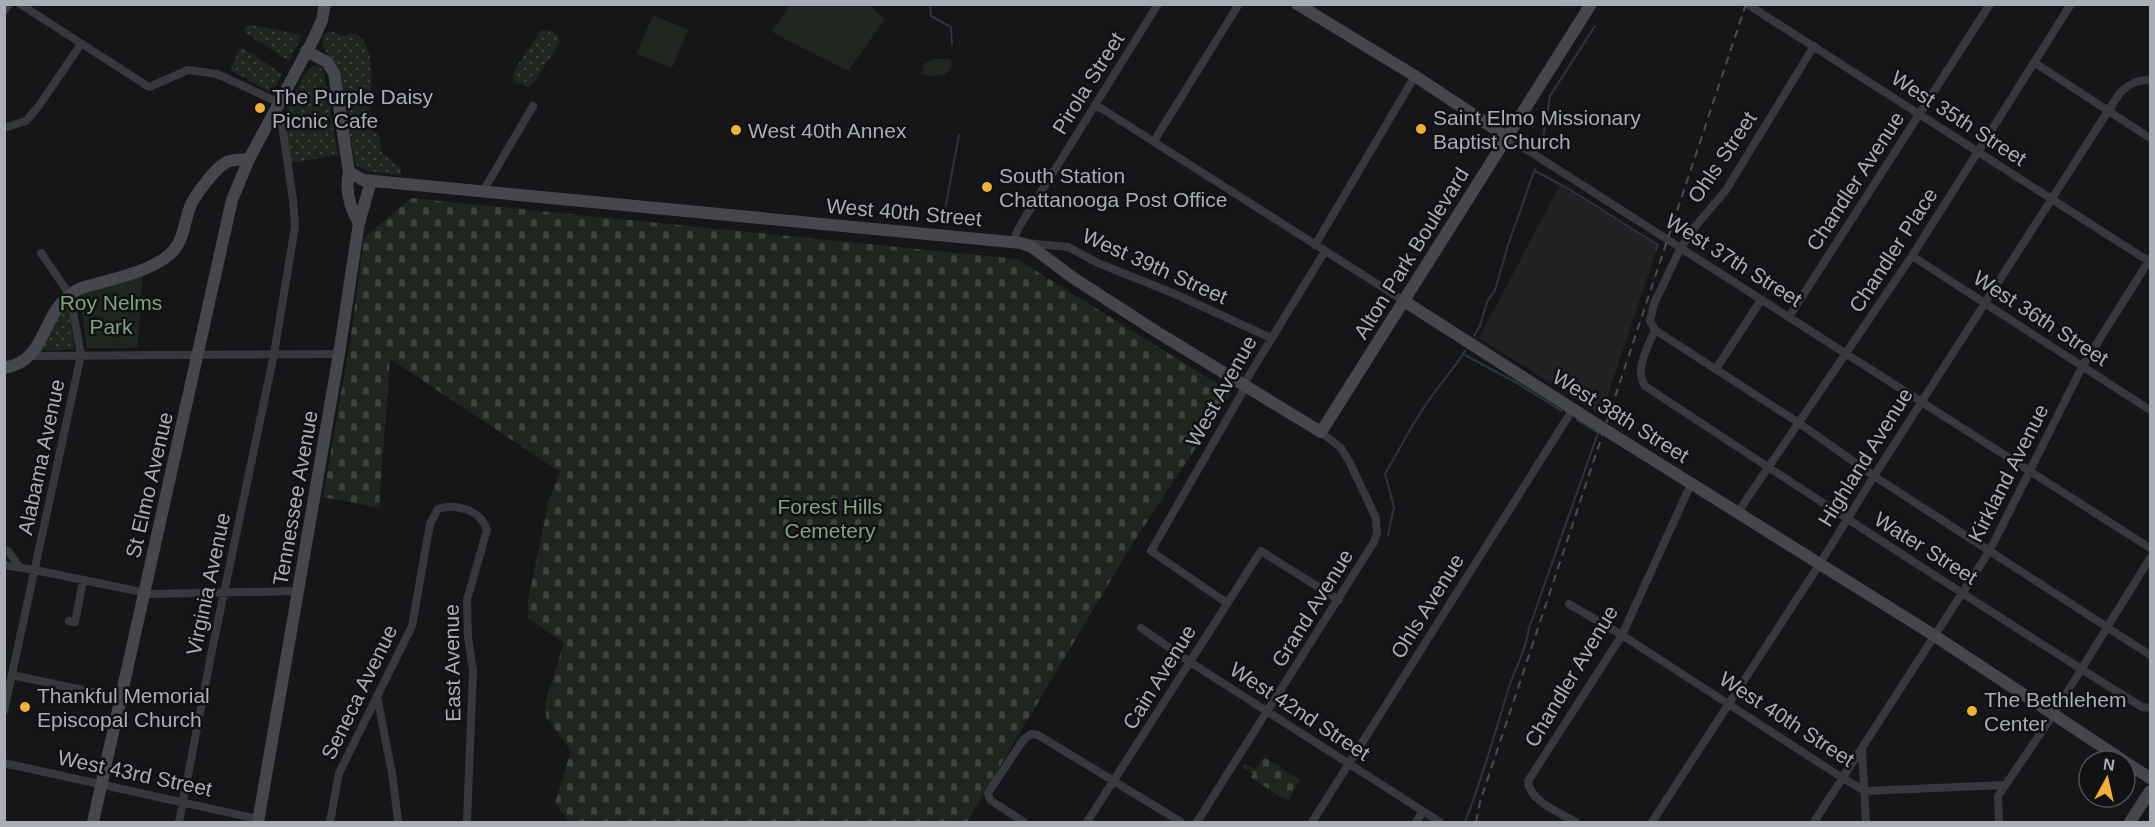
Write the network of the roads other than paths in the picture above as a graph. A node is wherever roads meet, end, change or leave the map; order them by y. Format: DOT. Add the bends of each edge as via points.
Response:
graph roads {
  1 [pos="9,4"];
  2 [pos="20,4"];
  3 [pos="326,4"];
  4 [pos="1158,4"];
  5 [pos="1239,4"];
  6 [pos="1297,4"];
  7 [pos="1591,4"];
  8 [pos="1747,4"];
  9 [pos="1990,4"];
  10 [pos="2071,4"];
  11 [pos="4,11"];
  12 [pos="81,44"];
  13 [pos="1814,46"];
  14 [pos="306,51"];
  15 [pos="2034,63"];
  16 [pos="1414,76"];
  17 [pos="2151,80"];
  18 [pos="1096,105"];
  19 [pos="533,106"];
  20 [pos="277,108"];
  21 [pos="2108,111"];
  22 [pos="1920,114"];
  23 [pos="4,128"];
  24 [pos="1507,137"];
  25 [pos="2151,138"];
  26 [pos="1154,141"];
  27 [pos="1978,152"];
  28 [pos="249,159"];
  29 [pos="349,172"];
  30 [pos="371,181"];
  31 [pos="482,193"];
  32 [pos="2051,199"];
  33 [pos="359,223"];
  34 [pos="1017,242"];
  35 [pos="1315,245"];
  36 [pos="1680,249"];
  37 [pos="1325,251"];
  38 [pos="41,252"];
  39 [pos="1912,256"];
  40 [pos="2150,260"];
  41 [pos="70,295"];
  42 [pos="1761,300"];
  43 [pos="1404,301"];
  44 [pos="1984,304"];
  45 [pos="1789,317"];
  46 [pos="1650,321"];
  47 [pos="1655,330"];
  48 [pos="1271,338"];
  49 [pos="274,354"];
  50 [pos="339,354"];
  51 [pos="1845,354"];
  52 [pos="81,355"];
  53 [pos="31,356"];
  54 [pos="197,356"];
  55 [pos="5,367"];
  56 [pos="2082,367"];
  57 [pos="1716,369"];
  58 [pos="1245,385"];
  59 [pos="1922,402"];
  60 [pos="1573,409"];
  61 [pos="2151,410"];
  62 [pos="1799,423"];
  63 [pos="1321,432"];
  64 [pos="1768,468"];
  65 [pos="2029,471"];
  66 [pos="1874,476"];
  67 [pos="1691,484"];
  68 [pos="438,509"];
  69 [pos="1738,512"];
  70 [pos="1847,519"];
  71 [pos="1377,533"];
  72 [pos="2151,548"];
  73 [pos="1990,550"];
  74 [pos="8,551"];
  75 [pos="2151,558"];
  76 [pos="4,565"];
  77 [pos="1819,565"];
  78 [pos="19,566"];
  79 [pos="35,570"];
  80 [pos="83,581"];
  81 [pos="298,591"];
  82 [pos="1962,592"];
  83 [pos="225,593"];
  84 [pos="144,594"];
  85 [pos="1339,600"];
  86 [pos="1227,603"];
  87 [pos="1569,604"];
  88 [pos="69,621"];
  89 [pos="1141,628"];
  90 [pos="2108,628"];
  91 [pos="1622,635"];
  92 [pos="1935,636"];
  93 [pos="2151,656"];
  94 [pos="1190,662"];
  95 [pos="2082,669"];
  96 [pos="12,675"];
  97 [pos="377,696"];
  98 [pos="120,698"];
  99 [pos="1728,704"];
  100 [pos="2151,708"];
  101 [pos="4,711"];
  102 [pos="1268,712"];
  103 [pos="2053,715"];
  104 [pos="1863,749"];
  105 [pos="2106,749"];
  106 [pos="4,763"];
  107 [pos="1350,764"];
  108 [pos="2137,769"];
  109 [pos="1842,777"];
  110 [pos="2151,778"];
  111 [pos="1114,781"];
  112 [pos="101,784"];
  113 [pos="2005,785"];
  114 [pos="1865,790"];
  115 [pos="2151,791"];
  116 [pos="184,802"];
  117 [pos="1423,811"];
  118 [pos="258,821"];
  119 [pos="93,822"];
  120 [pos="180,822"];
  121 [pos="330,822"];
  122 [pos="398,822"];
  123 [pos="467,822"];
  124 [pos="1024,822"];
  125 [pos="1087,822"];
  126 [pos="1180,822"];
  127 [pos="1197,822"];
  128 [pos="1312,822"];
  129 [pos="1416,822"];
  130 [pos="1440,822"];
  131 [pos="1576,822"];
  132 [pos="1652,822"];
  133 [pos="1814,822"];
  134 [pos="1866,822"];
  135 [pos="1999,822"];
  136 [pos="2130,822"];
  1 -- 11 [label="street"];
  2 -- 12 [label="street"];
  3 -- 14 [label="main road"];
  4 -- 18 [label="street, Pirola Street"];
  5 -- 26 [label="street"];
  6 -- 16 [label="main road, West 37th Street"];
  7 -- 24 [label="main road, Alton Park Boulevard"];
  8 -- 13 [label="street, West 35th Street"];
  9 -- 22 [label="street, Chandler Avenue"];
  10 -- 15 [label="street, Chandler Place"];
  12 -- 20 [label="street" via="149,87 188,70 217,74"];
  12 -- 23 [label="street" via="26,121"];
  13 -- 22 [label="street, West 35th Street"];
  13 -- 36 [label="street, Ohls Street" via="1726,190"];
  14 -- 20 [label="main road"];
  14 -- 29 [label="main road" via="327,62 334,73"];
  15 -- 21 [label="street"];
  15 -- 27 [label="street, Chandler Place"];
  16 -- 24 [label="main road, West 37th Street"];
  16 -- 35 [label="street"];
  17 -- 21 [label="street, Highland Avenue" via="2129,84"];
  18 -- 26 [label="street, West 38th Street"];
  18 -- 34 [label="street, Pirola Street" via="1018,229"];
  19 -- 31 [label="street"];
  20 -- 28 [label="main road, St Elmo Avenue"];
  20 -- 49 [label="street, Virginia Avenue" via="295,227"];
  21 -- 25 [label="street"];
  21 -- 32 [label="street, Highland Avenue"];
  22 -- 27 [label="street, West 35th Street"];
  22 -- 45 [label="street, Chandler Avenue"];
  24 -- 36 [label="street, West 37th Street"];
  24 -- 43 [label="main road, Alton Park Boulevard"];
  26 -- 35 [label="street, West 38th Street"];
  27 -- 32 [label="street, West 35th Street"];
  27 -- 39 [label="street, Chandler Place"];
  28 -- 41 [label="main road" via="221,166 190,206 178,245 168,257"];
  28 -- 54 [label="main road, St Elmo Avenue" via="231,200"];
  29 -- 30 [label="main road, West 40th Street"];
  29 -- 33 [label="main road" via="349,197"];
  30 -- 31 [label="main road, West 40th Street"];
  30 -- 33 [label="main road, Tennessee Avenue"];
  31 -- 34 [label="main road, West 40th Street"];
  32 -- 40 [label="street, West 35th Street"];
  32 -- 44 [label="street, Highland Avenue"];
  33 -- 50 [label="main road, Tennessee Avenue"];
  34 -- 48 [label="street, West 39th Street" via="1068,247"];
  34 -- 58 [label="main road, West 40th Street" via="1032,247 1072,277"];
  35 -- 37 [label="street, West 38th Street"];
  36 -- 42 [label="street, West 37th Street"];
  36 -- 46 [label="street, Ohls Street"];
  37 -- 43 [label="street, West 38th Street"];
  37 -- 48 [label="street, West Avenue"];
  38 -- 41 [label="street, Alabama Avenue"];
  39 -- 44 [label="street, West 36th Street"];
  39 -- 51 [label="street, Chandler Place"];
  40 -- 56 [label="street, Kirkland Avenue"];
  41 -- 52 [label="street, Alabama Avenue"];
  41 -- 53 [label="main road" via="53,312"];
  42 -- 45 [label="street, West 37th Street"];
  42 -- 57 [label="street"];
  43 -- 60 [label="main road, West 38th Street"];
  43 -- 63 [label="main road, Alton Park Boulevard"];
  44 -- 56 [label="street, West 36th Street"];
  44 -- 59 [label="street, Highland Avenue"];
  45 -- 51 [label="street, West 37th Street"];
  46 -- 47 [label="street, Water Street"];
  47 -- 57 [label="street, Water Street"];
  47 -- 64 [label="street, Water Street" via="1640,370 1645,386"];
  48 -- 58 [label="street, West Avenue"];
  49 -- 50 [label="street"];
  49 -- 54 [label="street"];
  49 -- 83 [label="street, Virginia Avenue"];
  50 -- 81 [label="main road, Tennessee Avenue"];
  51 -- 59 [label="street, West 37th Street"];
  51 -- 62 [label="street, Chandler Place"];
  52 -- 53 [label="street"];
  52 -- 54 [label="street"];
  52 -- 79 [label="street, Alabama Avenue"];
  53 -- 55 [label="main road" via="19,365"];
  54 -- 84 [label="main road, St Elmo Avenue"];
  56 -- 61 [label="street, West 36th Street"];
  56 -- 65 [label="street, Kirkland Avenue"];
  57 -- 62 [label="street, Water Street"];
  58 -- 63 [label="main road, West 40th Street"];
  58 -- 86 [label="street, West Avenue" via="1151,551"];
  59 -- 65 [label="street, West 37th Street"];
  59 -- 66 [label="street, Highland Avenue"];
  60 -- 67 [label="main road, West 38th Street"];
  60 -- 107 [label="street, Ohls Avenue"];
  62 -- 64 [label="street, Chandler Place"];
  62 -- 66 [label="street, Water Street"];
  63 -- 71 [label="street, West 40th Street" via="1341,448 1376,518"];
  64 -- 69 [label="street, Chandler Place"];
  64 -- 70 [label="street, Water Street"];
  65 -- 72 [label="street, West 37th Street"];
  65 -- 73 [label="street, Kirkland Avenue"];
  66 -- 70 [label="street, Highland Avenue"];
  66 -- 73 [label="street, Water Street"];
  67 -- 69 [label="main road, West 38th Street"];
  67 -- 91 [label="street, Chandler Avenue"];
  68 -- 97 [label="street, Seneca Avenue" via="430,524 412,626"];
  68 -- 123 [label="street, East Avenue" via="449,505 471,512 487,530 467,600 474,671"];
  69 -- 77 [label="main road, West 38th Street"];
  70 -- 77 [label="street, Highland Avenue"];
  70 -- 82 [label="street, Water Street"];
  71 -- 85 [label="street, Grand Avenue"];
  73 -- 82 [label="street, Kirkland Avenue"];
  73 -- 90 [label="street, Water Street"];
  74 -- 78 [label="street"];
  75 -- 90 [label="street"];
  76 -- 78 [label="street"];
  77 -- 92 [label="main road, West 38th Street"];
  77 -- 99 [label="street, Highland Avenue"];
  78 -- 79 [label="street"];
  79 -- 80 [label="street"];
  79 -- 96 [label="street, Alabama Avenue"];
  80 -- 84 [label="street"];
  80 -- 88 [label="street" via="75,622"];
  81 -- 83 [label="street"];
  81 -- 118 [label="main road, Tennessee Avenue"];
  82 -- 92 [label="street, Kirkland Avenue"];
  82 -- 95 [label="street, Water Street"];
  83 -- 84 [label="street"];
  83 -- 116 [label="street, Virginia Avenue"];
  84 -- 98 [label="main road, St Elmo Avenue"];
  85 -- 86 [label="street, Cain Avenue" via="1261,551"];
  85 -- 102 [label="street, Grand Avenue"];
  86 -- 94 [label="street, Cain Avenue"];
  87 -- 91 [label="street, West 40th Street"];
  89 -- 94 [label="street, West 42nd Street"];
  90 -- 93 [label="street, Water Street"];
  90 -- 95 [label="street"];
  91 -- 99 [label="street, West 40th Street"];
  91 -- 131 [label="street, Chandler Avenue" via="1528,781 1534,796"];
  92 -- 103 [label="main road, West 38th Street"];
  92 -- 104 [label="street, Kirkland Avenue"];
  94 -- 102 [label="street, West 42nd Street"];
  94 -- 111 [label="street, Cain Avenue"];
  95 -- 100 [label="street, Water Street" via="2142,707"];
  95 -- 103 [label="street"];
  96 -- 98 [label="street"];
  96 -- 101 [label="street, Alabama Avenue"];
  97 -- 121 [label="street, Seneca Avenue" via="339,773"];
  97 -- 122 [label="street"];
  98 -- 112 [label="main road, St Elmo Avenue"];
  99 -- 109 [label="street, West 40th Street"];
  99 -- 132 [label="street, Highland Avenue"];
  102 -- 107 [label="street, West 42nd Street"];
  102 -- 127 [label="street, Grand Avenue"];
  103 -- 105 [label="main road, West 38th Street"];
  103 -- 113 [label="street"];
  104 -- 109 [label="street, Kirkland Avenue"];
  104 -- 114 [label="street"];
  106 -- 112 [label="street, West 43rd Street"];
  107 -- 117 [label="street, West 42nd Street"];
  107 -- 128 [label="street, Ohls Avenue"];
  108 -- 110 [label="main road, West 38th Street"];
  109 -- 114 [label="street, West 40th Street"];
  109 -- 133 [label="street, Kirkland Avenue"];
  111 -- 124 [label="street" via="1031,734 988,793 990,800"];
  111 -- 125 [label="street, Cain Avenue"];
  111 -- 126 [label="street"];
  112 -- 116 [label="street, West 43rd Street"];
  112 -- 119 [label="main road, St Elmo Avenue"];
  113 -- 114 [label="street, West 40th Street"];
  113 -- 135 [label="street" via="1998,796"];
  114 -- 134 [label="street"];
  115 -- 136 [label="main road"];
  116 -- 118 [label="street, West 43rd Street"];
  116 -- 120 [label="street, Virginia Avenue"];
  117 -- 129 [label="street"];
  117 -- 130 [label="street, West 42nd Street"];
}
